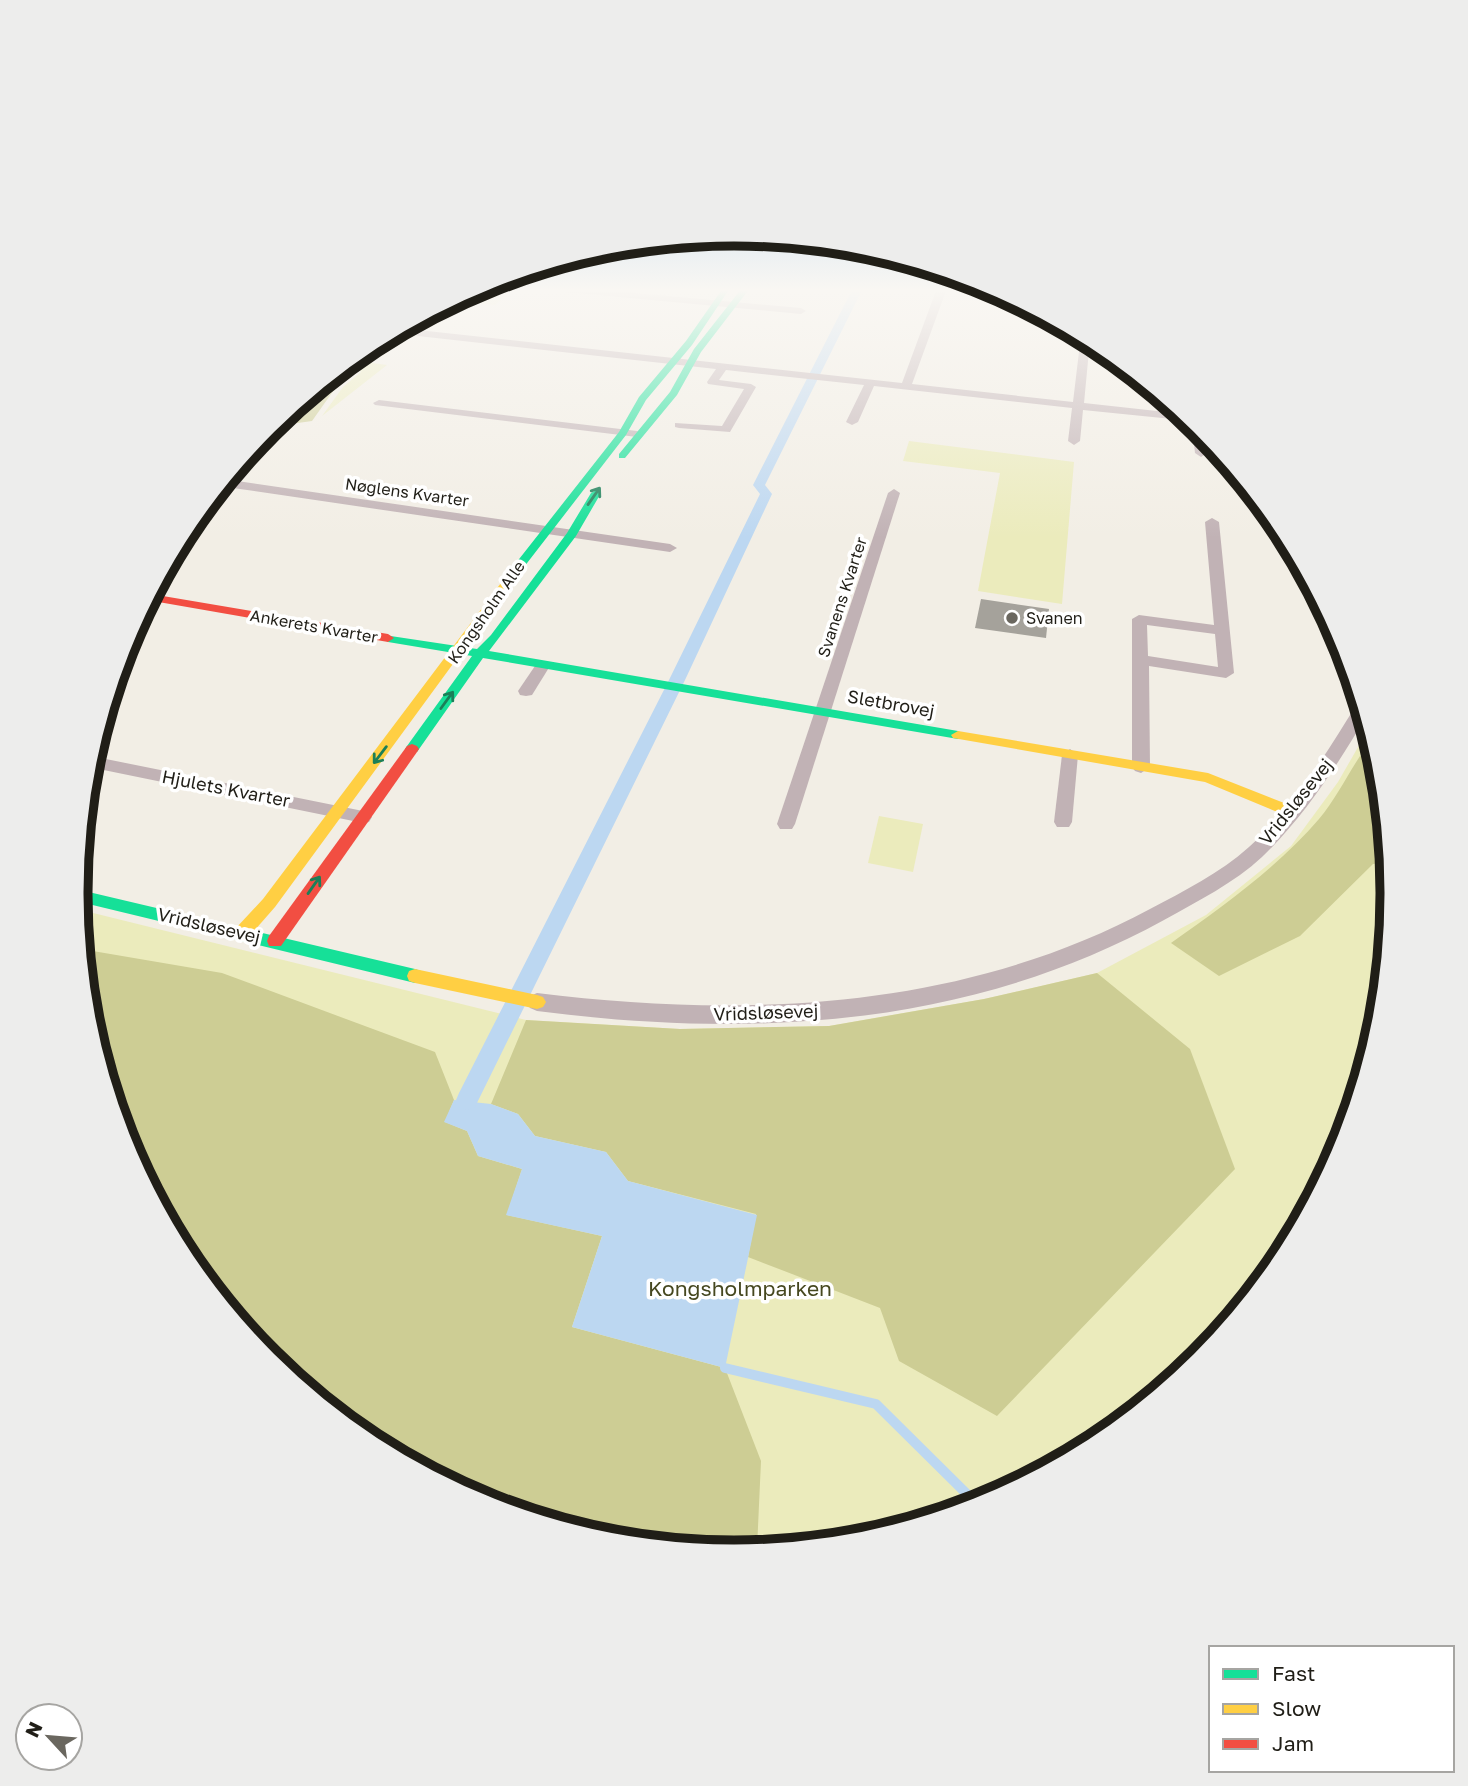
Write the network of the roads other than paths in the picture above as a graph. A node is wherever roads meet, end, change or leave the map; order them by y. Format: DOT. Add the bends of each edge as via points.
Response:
graph roads {
  1 [pos="665,371"];
  2 [pos="687,371"];
  3 [pos="720,371"];
  4 [pos="762,371"];
  5 [pos="912,371"];
  6 [pos="1083,371"];
  7 [pos="870,383"];
  8 [pos="906,387"];
  9 [pos="379,403"];
  10 [pos="1080,406"];
  11 [pos="1169,416"];
  12 [pos="852,422"];
  13 [pos="678,425"];
  14 [pos="630,433"];
  15 [pos="1074,441"];
  16 [pos="1200,446"];
  17 [pos="1201,453"];
  18 [pos="237,485"];
  19 [pos="894,493"];
  20 [pos="1212,522"];
  21 [pos="546,529"];
  22 [pos="572,534"];
  23 [pos="670,548"];
  24 [pos="159,599"];
  25 [pos="1223,631"];
  26 [pos="459,651"];
  27 [pos="479,655"];
  28 [pos="1140,660"];
  29 [pos="542,666"];
  30 [pos="526,691"];
  31 [pos="824,712"];
  32 [pos="1356,720"];
  33 [pos="1070,755"];
  34 [pos="101,763"];
  35 [pos="1141,767"];
  36 [pos="338,812"];
  37 [pos="1292,812"];
  38 [pos="363,817"];
  39 [pos="1063,822"];
  40 [pos="786,824"];
  41 [pos="88,898"];
  42 [pos="242,933"];
  43 [pos="275,941"];
  44 [pos="537,1002"];
  1 -- 14 [label="street, Kongsholm Alle" via="628,419"];
  2 -- 14 [label="street, Kongsholm Alle" via="652,422"];
  3 -- 13 [label="street" via="712,382 751,387 726,430"];
  4 -- 7 [label="street"];
  5 -- 8 [label="street"];
  6 -- 10 [label="street"];
  7 -- 8 [label="street"];
  7 -- 12 [label="street"];
  8 -- 10 [label="street"];
  9 -- 14 [label="street"];
  10 -- 11 [label="street"];
  10 -- 15 [label="street"];
  14 -- 21 [label="street, Kongsholm Alle"];
  22 -- 14 [label="street, Kongsholm Alle, one-way"];
  16 -- 17 [label="street"];
  18 -- 21 [label="street, Nøglens Kvarter"];
  19 -- 31 [label="street, Svanens Kvarter"];
  20 -- 25 [label="street"];
  21 -- 22 [label="street, Nøglens Kvarter"];
  21 -- 26 [label="street, Kongsholm Alle"];
  22 -- 23 [label="street, Nøglens Kvarter"];
  22 -- 27 [label="street, Kongsholm Alle"];
  24 -- 26 [label="street, Ankerets Kvarter"];
  25 -- 28 [label="street" via="1139,620"];
  25 -- 28 [label="street" via="1226,673"];
  26 -- 27 [label="street, Ankerets Kvarter"];
  26 -- 36 [label="street, Kongsholm Alle, one-way"];
  27 -- 29 [label="street, Sletbrovej"];
  38 -- 27 [label="street, Kongsholm Alle, one-way"];
  28 -- 35 [label="street"];
  29 -- 30 [label="street"];
  29 -- 31 [label="street, Sletbrovej"];
  31 -- 33 [label="street, Sletbrovej"];
  31 -- 40 [label="street, Svanens Kvarter"];
  32 -- 37 [label="street, Vridsløsevej"];
  33 -- 35 [label="street, Sletbrovej"];
  33 -- 39 [label="street"];
  34 -- 36 [label="street, Hjulets Kvarter"];
  35 -- 37 [label="street, Sletbrovej" via="1208,778"];
  36 -- 38 [label="street, Hjulets Kvarter"];
  36 -- 42 [label="street, Kongsholm Alle"];
  37 -- 44 [label="street, Vridsløsevej" via="1233,869 1142,926 1069,957 954,991 866,1007 763,1015 659,1015"];
  43 -- 38 [label="street, Kongsholm Alle, one-way"];
  41 -- 42 [label="street, Vridsløsevej"];
  42 -- 43 [label="street, Vridsløsevej"];
  43 -- 44 [label="street, Vridsløsevej"];
}
